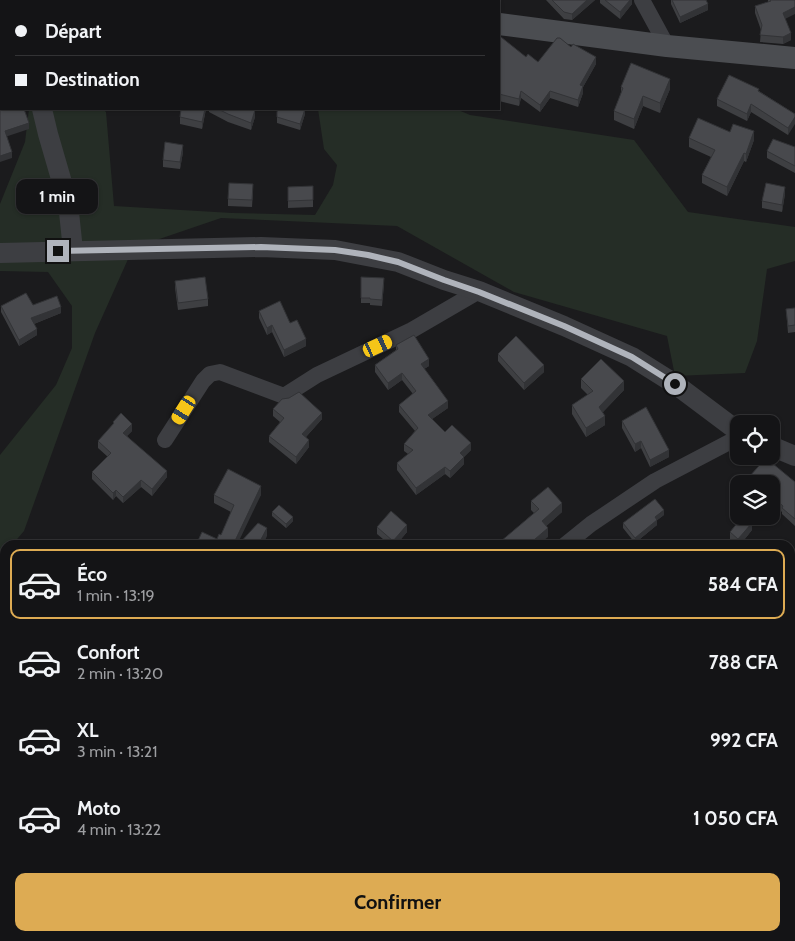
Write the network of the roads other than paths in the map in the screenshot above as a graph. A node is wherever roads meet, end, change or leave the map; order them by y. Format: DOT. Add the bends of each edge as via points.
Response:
graph roads {
  1 [pos="642,0"];
  2 [pos="500,24"];
  3 [pos="667,46"];
  4 [pos="795,58"];
  5 [pos="42,110"];
  6 [pos="73,250"];
  7 [pos="0,252"];
  8 [pos="479,292"];
  9 [pos="730,425"];
  10 [pos="165,440"];
  11 [pos="730,442"];
  12 [pos="780,450"];
  13 [pos="795,456"];
  14 [pos="571,540"];
  1 -- 3 [label="street"];
  2 -- 3 [label="main road"];
  3 -- 4 [label="main road"];
  5 -- 6 [label="street" via="68,202"];
  6 -- 7 [label="street"];
  6 -- 8 [label="street" via="261,247 335,250 398,262"];
  8 -- 9 [label="street" via="632,357"];
  8 -- 10 [label="street" via="412,330 317,375 284,396 220,372 210,374"];
  11 -- 14 [label="street" via="655,481"];
  12 -- 13 [label="street"];
}
